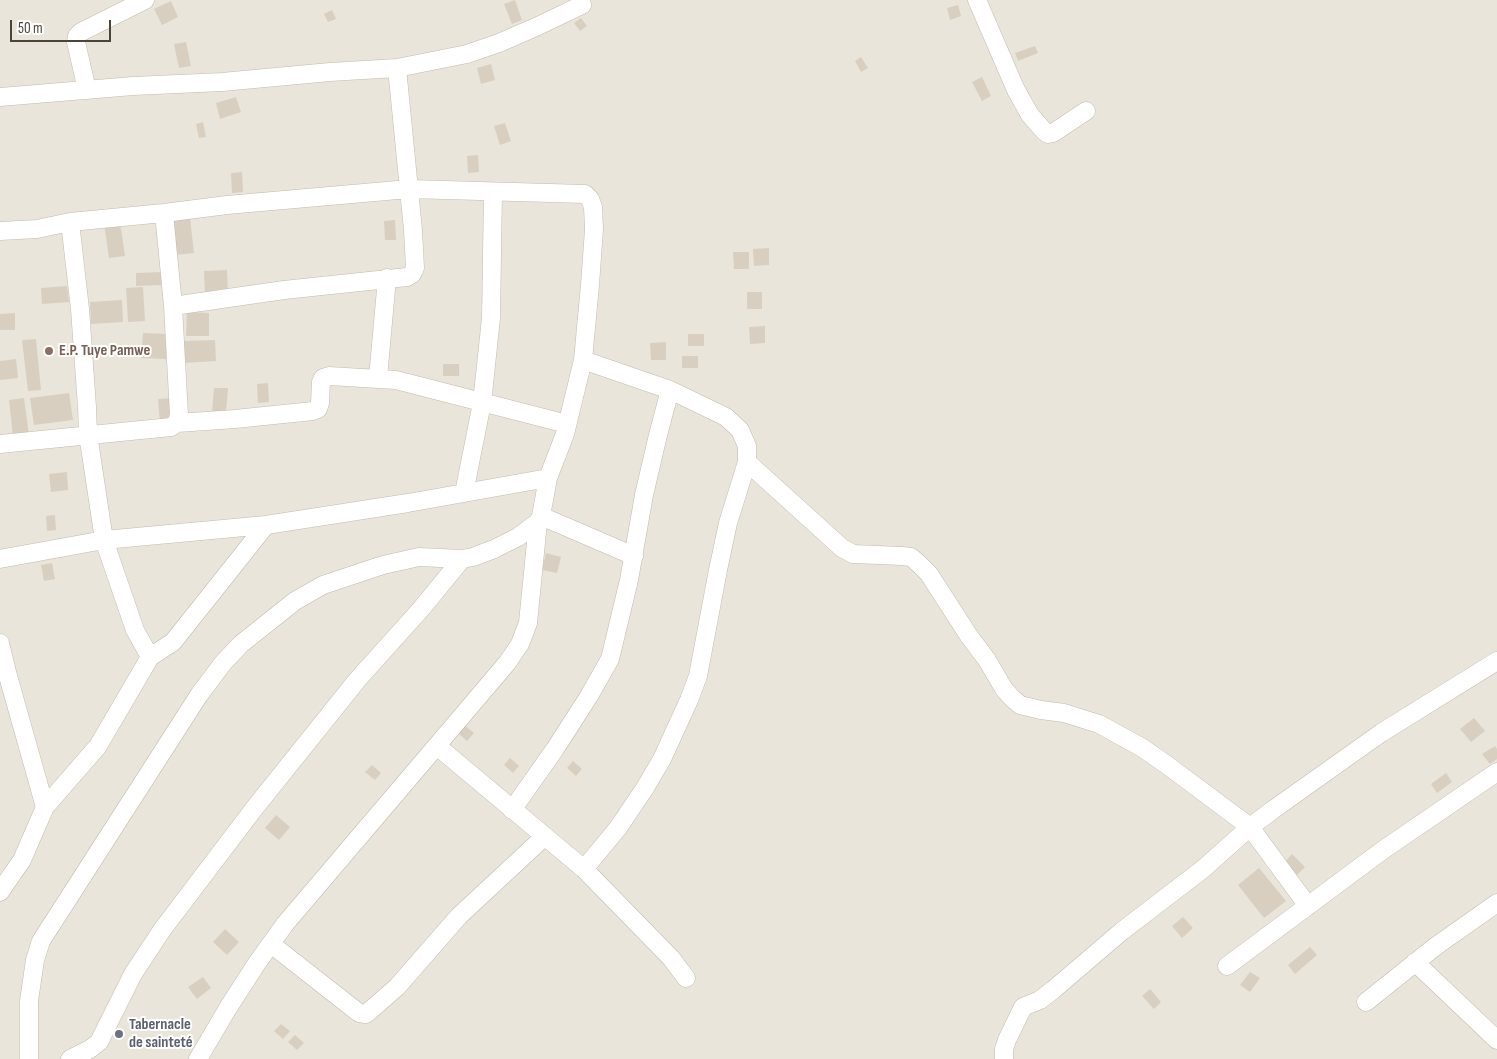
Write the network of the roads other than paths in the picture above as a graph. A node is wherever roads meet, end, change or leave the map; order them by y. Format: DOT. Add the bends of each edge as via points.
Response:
graph roads {
  1 [pos="145,0"];
  2 [pos="977,0"];
  3 [pos="582,4"];
  4 [pos="397,68"];
  5 [pos="87,90"];
  6 [pos="0,96"];
  7 [pos="1086,112"];
  8 [pos="409,189"];
  9 [pos="494,192"];
  10 [pos="164,213"];
  11 [pos="70,222"];
  12 [pos="0,232"];
  13 [pos="387,278"];
  14 [pos="173,306"];
  15 [pos="583,360"];
  16 [pos="378,378"];
  17 [pos="670,390"];
  18 [pos="482,403"];
  19 [pos="177,423"];
  20 [pos="567,424"];
  21 [pos="88,434"];
  22 [pos="0,444"];
  23 [pos="747,462"];
  24 [pos="548,478"];
  25 [pos="464,493"];
  26 [pos="539,519"];
  27 [pos="266,526"];
  28 [pos="104,540"];
  29 [pos="634,556"];
  30 [pos="0,559"];
  31 [pos="462,559"];
  32 [pos="0,643"];
  33 [pos="150,657"];
  34 [pos="1497,661"];
  35 [pos="437,746"];
  36 [pos="1497,772"];
  37 [pos="45,807"];
  38 [pos="512,810"];
  39 [pos="1250,827"];
  40 [pos="544,837"];
  41 [pos="584,869"];
  42 [pos="0,892"];
  43 [pos="1497,903"];
  44 [pos="1308,906"];
  45 [pos="271,944"];
  46 [pos="1415,962"];
  47 [pos="1227,966"];
  48 [pos="686,978"];
  49 [pos="1366,1002"];
  50 [pos="1494,1033"];
  51 [pos="29,1059"];
  52 [pos="33,1059"];
  53 [pos="70,1059"];
  54 [pos="198,1059"];
  55 [pos="1004,1059"];
  1 -- 5 [label="street" via="77,36"];
  2 -- 7 [label="street" via="1016,90 1030,115 1044,131 1048,134 1053,132"];
  3 -- 4 [label="street" via="475,51"];
  4 -- 5 [label="street"];
  4 -- 8 [label="street"];
  5 -- 6 [label="street"];
  8 -- 9 [label="street"];
  8 -- 10 [label="street" via="281,199"];
  8 -- 13 [label="street" via="414,268 407,277"];
  9 -- 15 [label="street" via="576,193 590,199 594,229"];
  9 -- 18 [label="street" via="491,318"];
  10 -- 11 [label="street"];
  10 -- 14 [label="street"];
  11 -- 12 [label="street"];
  11 -- 21 [label="street" via="80,309"];
  13 -- 14 [label="street"];
  13 -- 16 [label="street"];
  14 -- 19 [label="street"];
  15 -- 17 [label="street"];
  15 -- 20 [label="street"];
  16 -- 18 [label="street"];
  16 -- 19 [label="street" via="324,378 318,409 313,411"];
  17 -- 23 [label="street" via="726,417 740,430 747,446"];
  17 -- 29 [label="street" via="646,486"];
  18 -- 20 [label="street"];
  18 -- 25 [label="street"];
  19 -- 21 [label="street" via="171,427"];
  20 -- 24 [label="street"];
  21 -- 22 [label="street"];
  21 -- 28 [label="street"];
  23 -- 39 [label="street" via="842,548 853,554 911,557 918,563 929,574 1004,689 1020,705 1082,718 1117,733"];
  23 -- 41 [label="street" via="728,523 698,676 689,700 645,788"];
  24 -- 25 [label="street"];
  24 -- 26 [label="street"];
  25 -- 27 [label="street"];
  26 -- 29 [label="street"];
  26 -- 31 [label="street" via="518,537"];
  26 -- 35 [label="street" via="528,623 520,644"];
  27 -- 28 [label="street"];
  27 -- 33 [label="street" via="173,642"];
  28 -- 30 [label="street"];
  28 -- 33 [label="street" via="135,630"];
  29 -- 38 [label="street" via="610,658 589,696"];
  31 -- 51 [label="street" via="419,557 323,585 266,623 223,663 41,941 34,960 29,1001"];
  31 -- 53 [label="street" via="358,679 167,922 133,974 99,1042"];
  32 -- 37 [label="street"];
  33 -- 37 [label="street" via="98,746"];
  34 -- 39 [label="street" via="1381,733"];
  35 -- 38 [label="street"];
  35 -- 45 [label="street"];
  36 -- 44 [label="street"];
  37 -- 42 [label="street" via="22,860"];
  38 -- 40 [label="street"];
  39 -- 44 [label="street"];
  39 -- 55 [label="street" via="1053,990 1023,1007 1007,1040"];
  40 -- 41 [label="street"];
  40 -- 45 [label="street" via="459,916 397,987 366,1014 359,1013"];
  41 -- 48 [label="street" via="671,958"];
  43 -- 46 [label="street"];
  44 -- 47 [label="street"];
  45 -- 54 [label="street"];
  46 -- 49 [label="street"];
  46 -- 50 [label="street"];
  51 -- 52 [label="street"];
}
